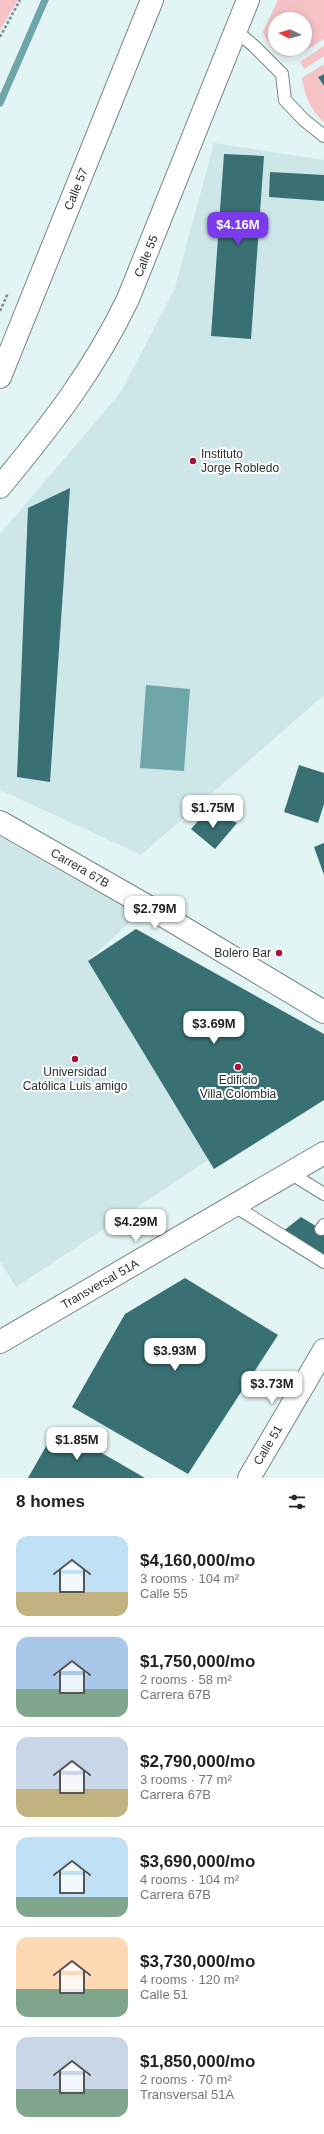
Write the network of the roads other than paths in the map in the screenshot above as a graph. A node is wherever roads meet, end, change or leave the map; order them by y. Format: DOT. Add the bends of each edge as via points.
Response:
graph roads {
  1 [pos="152,0"];
  2 [pos="248,0"];
  3 [pos="236,32"];
  4 [pos="324,136"];
  5 [pos="0,377"];
  6 [pos="0,487"];
  7 [pos="0,822"];
  8 [pos="324,1012"];
  9 [pos="324,1153"];
  10 [pos="290,1173"];
  11 [pos="324,1194"];
  12 [pos="233,1206"];
  13 [pos="324,1262"];
  14 [pos="0,1342"];
  15 [pos="324,1350"];
  16 [pos="248,1478"];
  1 -- 5 [label="main road, Calle 57"];
  2 -- 3 [label="main road, Calle 55"];
  3 -- 4 [label="lane" via="282,74 285,100"];
  3 -- 6 [label="main road, Calle 55" via="118,322 72,397"];
  7 -- 8 [label="main road, Carrera 67B"];
  9 -- 10 [label="main road, Transversal 51A"];
  10 -- 11 [label="lane"];
  10 -- 12 [label="main road, Transversal 51A"];
  12 -- 13 [label="lane" via="306,1248"];
  12 -- 14 [label="main road, Transversal 51A"];
  15 -- 16 [label="main road, Calle 51"];
}
